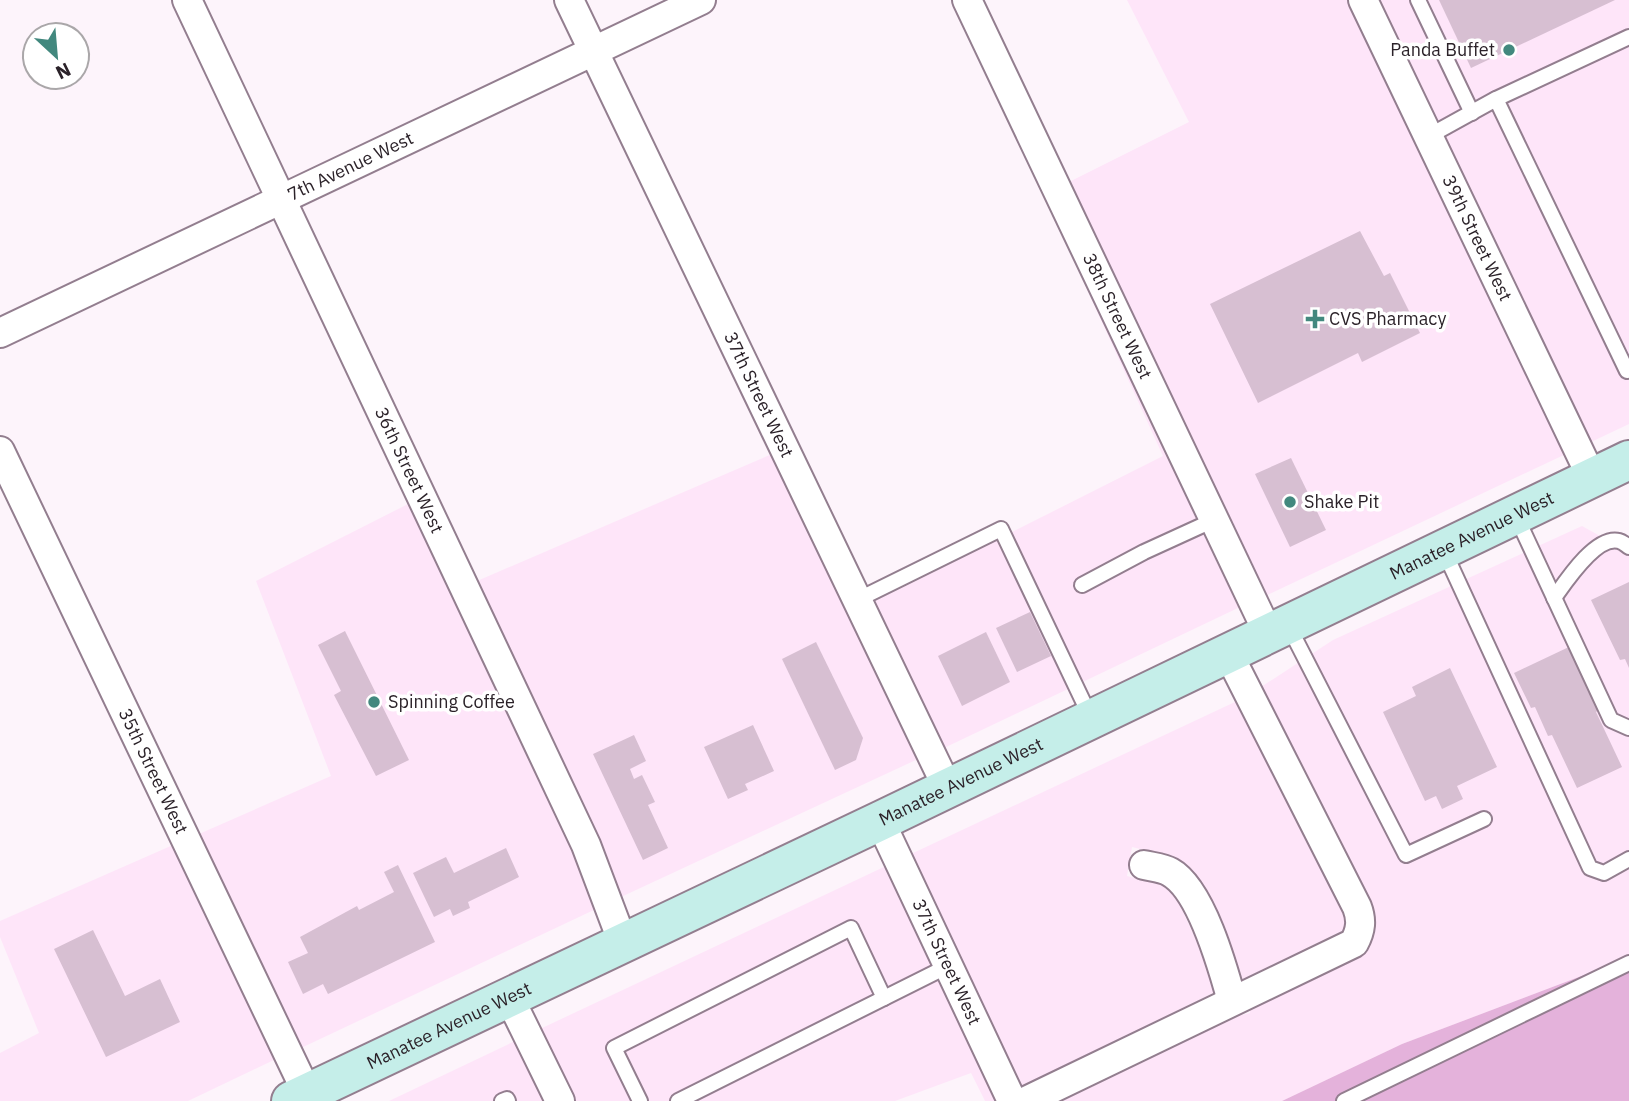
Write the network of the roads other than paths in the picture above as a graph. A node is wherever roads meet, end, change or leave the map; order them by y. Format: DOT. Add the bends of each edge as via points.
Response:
graph roads {
  1 [pos="187,0"];
  2 [pos="569,0"];
  3 [pos="701,0"];
  4 [pos="967,0"];
  5 [pos="1363,0"];
  6 [pos="1419,0"];
  7 [pos="1629,37"];
  8 [pos="593,51"];
  9 [pos="1496,99"];
  10 [pos="1472,113"];
  11 [pos="1429,136"];
  12 [pos="281,198"];
  13 [pos="0,333"];
  14 [pos="1629,370"];
  15 [pos="0,451"];
  16 [pos="1629,460"];
  17 [pos="1592,478"];
  18 [pos="1516,514"];
  19 [pos="1214,520"];
  20 [pos="1629,547"];
  21 [pos="1443,550"];
  22 [pos="1082,585"];
  23 [pos="1554,598"];
  24 [pos="857,600"];
  25 [pos="1278,629"];
  26 [pos="1228,653"];
  27 [pos="1091,719"];
  28 [pos="1629,728"];
  29 [pos="948,789"];
  30 [pos="1484,819"];
  31 [pos="880,821"];
  32 [pos="1629,859"];
  33 [pos="1143,865"];
  34 [pos="623,943"];
  35 [pos="1629,963"];
  36 [pos="948,966"];
  37 [pos="509,997"];
  38 [pos="884,998"];
  39 [pos="1233,1001"];
  40 [pos="321,1090"];
  41 [pos="502,1101"];
  42 [pos="508,1101"];
  43 [pos="560,1101"];
  44 [pos="640,1101"];
  45 [pos="678,1101"];
  46 [pos="1012,1101"];
  47 [pos="1026,1101"];
  48 [pos="1344,1101"];
  1 -- 12 [label="street, 36th Street West"];
  2 -- 8 [label="street, 37th Street West"];
  3 -- 8 [label="street, 7th Avenue West"];
  4 -- 19 [label="street, 38th Street West"];
  5 -- 11 [label="street, 39th Street West"];
  6 -- 10 [label="lane"];
  7 -- 9 [label="lane"];
  8 -- 12 [label="street, 7th Avenue West"];
  8 -- 24 [label="street, 37th Street West"];
  9 -- 10 [label="lane"];
  9 -- 14 [label="lane"];
  10 -- 11 [label="lane"];
  11 -- 17 [label="street, 39th Street West"];
  12 -- 13 [label="street, 7th Avenue West"];
  12 -- 34 [label="street, 36th Street West" via="586,845"];
  15 -- 40 [label="street, 35th Street West"];
  16 -- 17 [label="main road, Manatee Avenue West"];
  17 -- 18 [label="main road, Manatee Avenue West"];
  18 -- 21 [label="main road, Manatee Avenue West"];
  18 -- 23 [label="lane"];
  19 -- 22 [label="lane"];
  19 -- 25 [label="street, 38th Street West"];
  20 -- 23 [label="lane" via="1619,541 1603,543 1574,570"];
  21 -- 25 [label="main road, Manatee Avenue West"];
  21 -- 32 [label="lane" via="1590,868 1604,873"];
  23 -- 28 [label="lane" via="1611,720"];
  24 -- 27 [label="lane" via="1001,528"];
  24 -- 29 [label="street, 37th Street West"];
  25 -- 26 [label="main road, Manatee Avenue West"];
  25 -- 30 [label="lane" via="1406,855"];
  26 -- 27 [label="main road, Manatee Avenue West"];
  26 -- 39 [label="street" via="1357,907 1361,925 1354,943"];
  27 -- 29 [label="main road, Manatee Avenue West"];
  29 -- 31 [label="main road, Manatee Avenue West"];
  31 -- 34 [label="main road, Manatee Avenue West"];
  31 -- 36 [label="street, 37th Street West"];
  33 -- 39 [label="street" via="1171,872 1190,892 1219,955"];
  34 -- 37 [label="main road, Manatee Avenue West"];
  35 -- 48 [label="lane"];
  36 -- 38 [label="lane"];
  36 -- 46 [label="street, 37th Street West"];
  37 -- 40 [label="main road, Manatee Avenue West"];
  37 -- 43 [label="street"];
  38 -- 44 [label="lane" via="851,928 614,1048"];
  38 -- 45 [label="lane"];
  39 -- 47 [label="street"];
  41 -- 42 [label="lane"];
}
